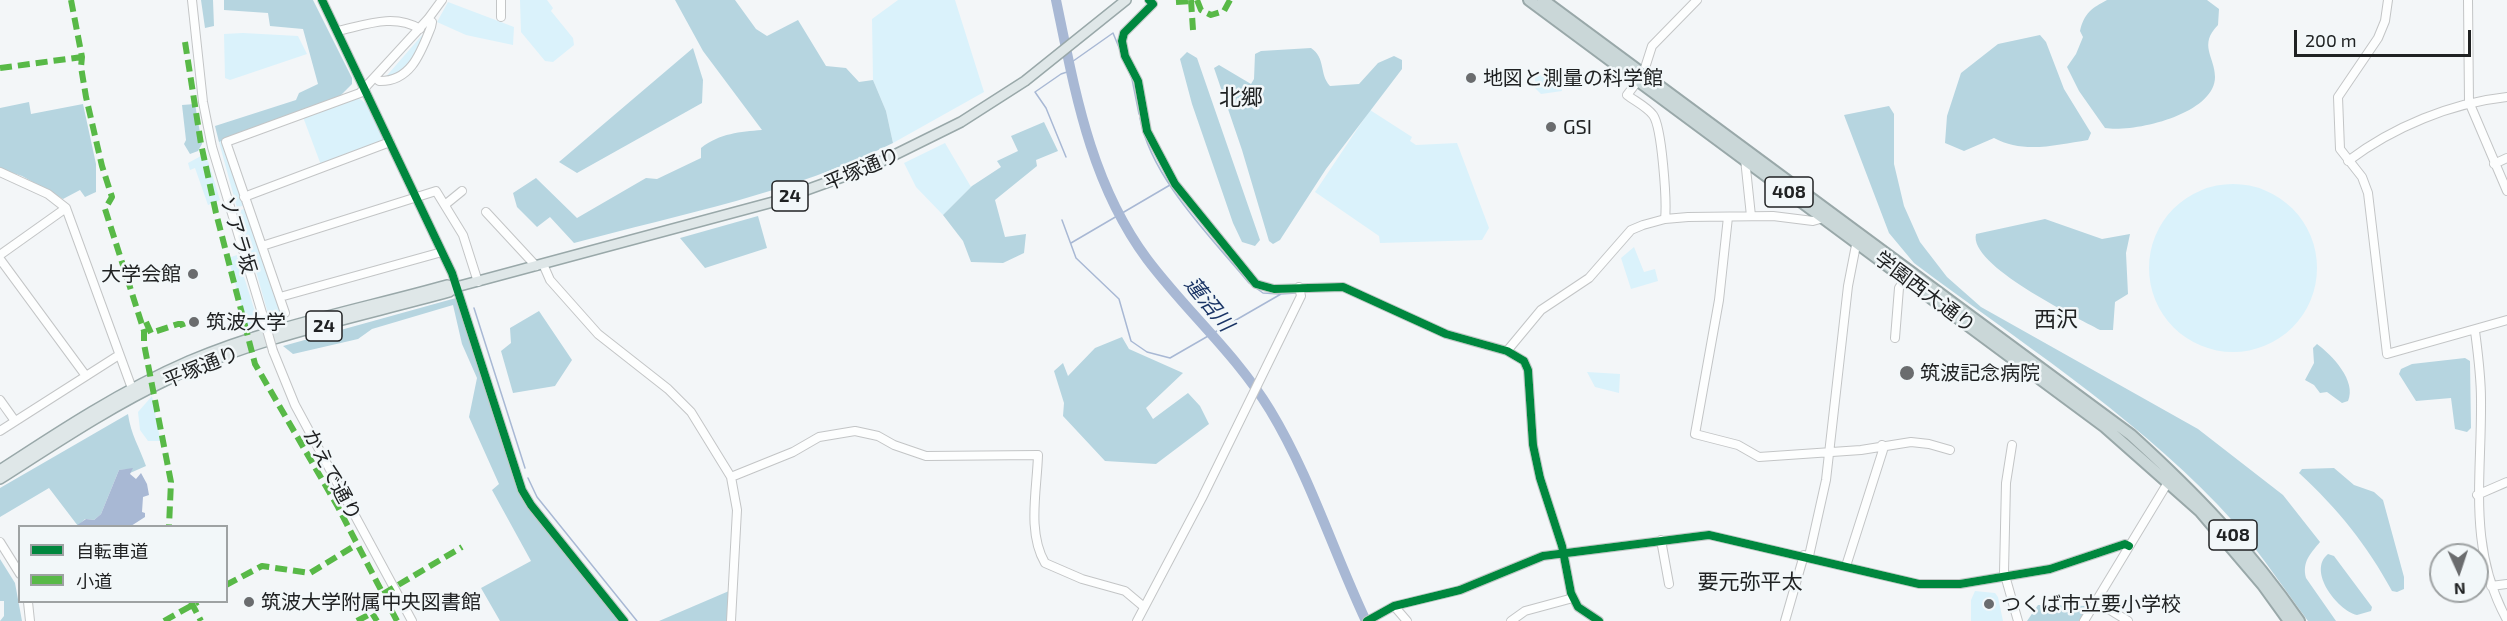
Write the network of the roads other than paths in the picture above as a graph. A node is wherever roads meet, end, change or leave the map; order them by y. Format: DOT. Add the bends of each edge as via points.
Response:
graph roads {
  1 [pos="192,0"];
  2 [pos="322,0"];
  3 [pos="442,0"];
  4 [pos="490,0"];
  5 [pos="1126,0"];
  6 [pos="1149,0"];
  7 [pos="1529,0"];
  8 [pos="1543,0"];
  9 [pos="1697,0"];
  10 [pos="2388,0"];
  11 [pos="2468,0"];
  12 [pos="501,2"];
  13 [pos="501,17"];
  14 [pos="428,19"];
  15 [pos="420,29"];
  16 [pos="338,31"];
  17 [pos="1641,77"];
  18 [pos="376,78"];
  19 [pos="365,90"];
  20 [pos="2507,96"];
  21 [pos="2469,102"];
  22 [pos="390,142"];
  23 [pos="2507,158"];
  24 [pos="1745,159"];
  25 [pos="2348,161"];
  26 [pos="2494,164"];
  27 [pos="0,172"];
  28 [pos="462,191"];
  29 [pos="2507,191"];
  30 [pos="244,197"];
  31 [pos="416,197"];
  32 [pos="446,204"];
  33 [pos="66,208"];
  34 [pos="486,213"];
  35 [pos="1751,216"];
  36 [pos="1728,217"];
  37 [pos="1825,218"];
  38 [pos="1665,219"];
  39 [pos="1857,237"];
  40 [pos="261,246"];
  41 [pos="442,252"];
  42 [pos="0,257"];
  43 [pos="539,265"];
  44 [pos="1909,274"];
  45 [pos="478,282"];
  46 [pos="456,287"];
  47 [pos="1299,287"];
  48 [pos="280,297"];
  49 [pos="285,314"];
  50 [pos="2507,320"];
  51 [pos="265,323"];
  52 [pos="2475,331"];
  53 [pos="1895,338"];
  54 [pos="1507,351"];
  55 [pos="119,355"];
  56 [pos="86,376"];
  57 [pos="133,392"];
  58 [pos="0,400"];
  59 [pos="15,421"];
  60 [pos="0,431"];
  61 [pos="1882,445"];
  62 [pos="2012,445"];
  63 [pos="1950,450"];
  64 [pos="1829,453"];
  65 [pos="0,470"];
  66 [pos="731,477"];
  67 [pos="2171,478"];
  68 [pos="0,479"];
  69 [pos="2507,482"];
  70 [pos="2477,495"];
  71 [pos="1661,540"];
  72 [pos="0,542"];
  73 [pos="2129,546"];
  74 [pos="1563,553"];
  75 [pos="1807,556"];
  76 [pos="1846,566"];
  77 [pos="18,571"];
  78 [pos="2005,578"];
  79 [pos="1669,584"];
  80 [pos="2507,584"];
  81 [pos="2491,586"];
  82 [pos="1572,598"];
  83 [pos="2097,602"];
  84 [pos="28,603"];
  85 [pos="1394,606"];
  86 [pos="1144,607"];
  87 [pos="1369,620"];
  88 [pos="2507,620"];
  89 [pos="30,621"];
  90 [pos="412,621"];
  91 [pos="624,621"];
  92 [pos="731,621"];
  93 [pos="1137,621"];
  94 [pos="1407,621"];
  95 [pos="1511,621"];
  96 [pos="1599,621"];
  97 [pos="1785,621"];
  98 [pos="2018,621"];
  99 [pos="2085,621"];
  100 [pos="2128,621"];
  101 [pos="2289,621"];
  102 [pos="2299,621"];
  1 -- 51 [label="street, ソアラ坂" via="212,147"];
  2 -- 16 [label="street"];
  3 -- 14 [label="street"];
  4 -- 12 [label="street"];
  5 -- 43 [label="main road, 平塚通り / 24" via="1025,81 961,122 897,154 841,179 772,202"];
  6 -- 47 [label="street" via="1153,4 1124,33 1122,41 1138,81 1150,139 1175,184 1256,284 1274,289"];
  7 -- 17 [label="highway, 学園西大通り / 408"];
  8 -- 17 [label="highway, 学園西大通り / 408"];
  9 -- 17 [label="street" via="1652,46"];
  10 -- 25 [label="street" via="2378,38 2338,97 2339,144"];
  11 -- 21 [label="street"];
  12 -- 13 [label="street"];
  14 -- 15 [label="street"];
  14 -- 18 [label="street" via="431,27 416,62 393,79"];
  15 -- 16 [label="street" via="398,20"];
  15 -- 18 [label="street"];
  16 -- 19 [label="street"];
  17 -- 24 [label="highway, 学園西大通り / 408"];
  17 -- 38 [label="street" via="1627,95 1654,117 1662,157"];
  17 -- 39 [label="highway, 学園西大通り / 408"];
  18 -- 19 [label="street"];
  19 -- 22 [label="street"];
  19 -- 30 [label="street" via="226,142"];
  20 -- 21 [label="street"];
  21 -- 25 [label="street" via="2380,138"];
  21 -- 26 [label="street"];
  22 -- 30 [label="street"];
  22 -- 31 [label="street"];
  23 -- 26 [label="street"];
  24 -- 35 [label="street"];
  24 -- 37 [label="highway, 学園西大通り / 408"];
  25 -- 52 [label="street" via="2362,177 2368,193 2387,354"];
  26 -- 29 [label="street"];
  27 -- 33 [label="street" via="48,194"];
  28 -- 32 [label="street"];
  30 -- 40 [label="street"];
  31 -- 32 [label="street" via="435,191"];
  31 -- 40 [label="street"];
  31 -- 41 [label="street"];
  32 -- 45 [label="street" via="463,235"];
  33 -- 42 [label="street"];
  33 -- 55 [label="street"];
  34 -- 43 [label="street"];
  35 -- 36 [label="street"];
  35 -- 37 [label="street" via="1813,221"];
  36 -- 38 [label="street"];
  36 -- 64 [label="street" via="1719,300 1695,434 1738,445 1759,457"];
  37 -- 39 [label="highway, 学園西大通り / 408"];
  38 -- 54 [label="street" via="1631,230 1589,278 1541,310"];
  39 -- 44 [label="highway, 学園西大通り / 408"];
  39 -- 64 [label="street"];
  40 -- 48 [label="street"];
  41 -- 46 [label="street"];
  41 -- 48 [label="street"];
  42 -- 56 [label="street"];
  43 -- 45 [label="main road, 平塚通り / 24"];
  43 -- 66 [label="street" via="598,334 691,412"];
  44 -- 53 [label="street" via="1899,288"];
  44 -- 67 [label="highway, 学園西大通り / 408" via="2131,435"];
  45 -- 46 [label="main road, 平塚通り / 24"];
  46 -- 57 [label="main road, 平塚通り / 24" via="447,285 241,342 191,360"];
  46 -- 91 [label="street" via="522,490"];
  47 -- 54 [label="street" via="1343,287 1446,334"];
  47 -- 86 [label="street" via="1301,296 1259,385"];
  48 -- 49 [label="street"];
  50 -- 52 [label="street"];
  51 -- 90 [label="street, かえで通り, bridge" via="295,405"];
  52 -- 70 [label="street" via="2481,399"];
  54 -- 74 [label="street" via="1524,361 1528,370 1533,445"];
  55 -- 56 [label="street"];
  55 -- 57 [label="street"];
  56 -- 59 [label="street"];
  57 -- 65 [label="main road, 平塚通り / 24"];
  57 -- 68 [label="main road, 平塚通り / 24"];
  58 -- 59 [label="street"];
  59 -- 60 [label="street"];
  61 -- 63 [label="street" via="1911,442"];
  61 -- 64 [label="street"];
  61 -- 76 [label="street"];
  62 -- 78 [label="street" via="2005,508"];
  64 -- 75 [label="street" via="1823,500"];
  66 -- 86 [label="street" via="819,437 855,431 878,435 926,456 1038,455 1035,533 1045,563 1125,591"];
  66 -- 92 [label="street" via="737,510"];
  67 -- 73 [label="street"];
  67 -- 101 [label="highway, 学園西大通り / 408"];
  67 -- 102 [label="highway, 学園西大通り / 408" via="2203,501"];
  69 -- 70 [label="street"];
  70 -- 81 [label="street" via="2482,554"];
  71 -- 74 [label="street"];
  71 -- 75 [label="street" via="1709,535"];
  71 -- 79 [label="street"];
  72 -- 77 [label="street"];
  73 -- 78 [label="street"];
  73 -- 83 [label="street"];
  74 -- 82 [label="street"];
  74 -- 85 [label="street" via="1543,556 1460,591"];
  75 -- 76 [label="street"];
  75 -- 97 [label="street"];
  76 -- 78 [label="street" via="1919,584"];
  78 -- 98 [label="street"];
  80 -- 81 [label="street"];
  81 -- 88 [label="street"];
  82 -- 95 [label="street" via="1525,611"];
  82 -- 96 [label="street"];
  83 -- 99 [label="street"];
  83 -- 100 [label="street"];
  84 -- 89 [label="street"];
  85 -- 87 [label="street"];
  85 -- 94 [label="street"];
  86 -- 93 [label="street"];
}
